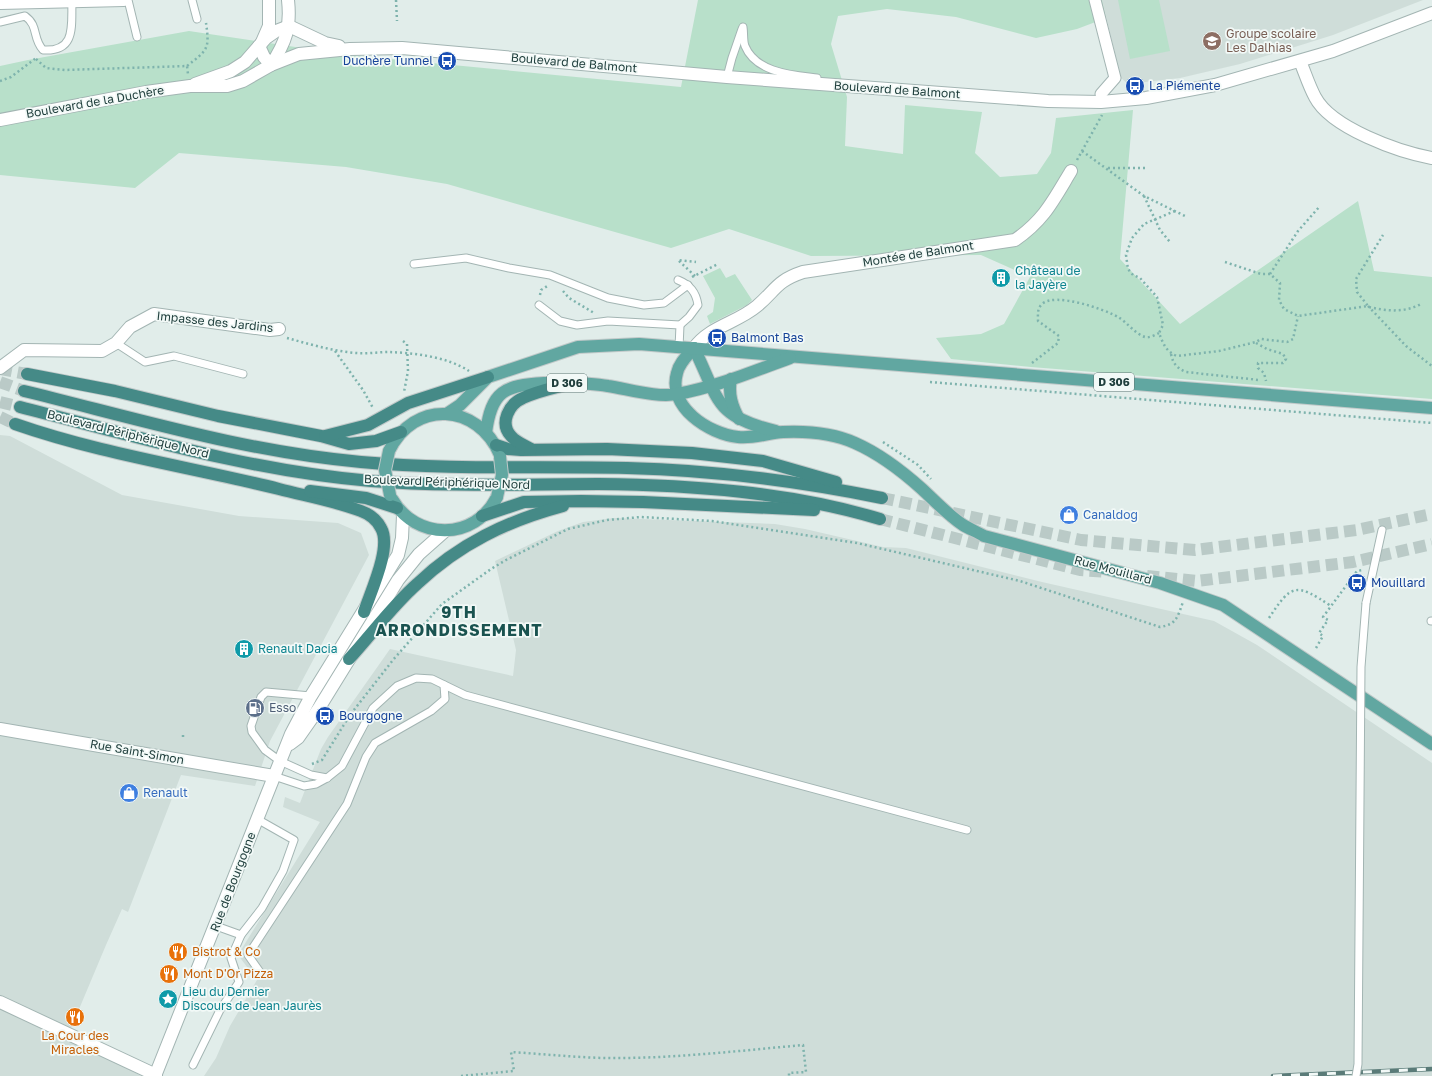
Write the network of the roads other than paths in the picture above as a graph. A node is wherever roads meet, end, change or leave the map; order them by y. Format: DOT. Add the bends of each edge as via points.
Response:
graph roads {
  1 [pos="72,0"];
  2 [pos="124,0"];
  3 [pos="128,0"];
  4 [pos="192,0"];
  5 [pos="269,0"];
  6 [pos="288,0"];
  7 [pos="1095,0"];
  8 [pos="0,2"];
  9 [pos="1432,13"];
  10 [pos="197,18"];
  11 [pos="0,22"];
  12 [pos="290,26"];
  13 [pos="137,37"];
  14 [pos="260,44"];
  15 [pos="350,49"];
  16 [pos="1300,61"];
  17 [pos="271,65"];
  18 [pos="727,77"];
  19 [pos="189,80"];
  20 [pos="862,87"];
  21 [pos="1101,94"];
  22 [pos="0,120"];
  23 [pos="1432,158"];
  24 [pos="1071,172"];
  25 [pos="414,264"];
  26 [pos="678,280"];
  27 [pos="688,285"];
  28 [pos="539,305"];
  29 [pos="680,325"];
  30 [pos="275,329"];
  31 [pos="116,343"];
  32 [pos="679,348"];
  33 [pos="694,348"];
  34 [pos="796,356"];
  35 [pos="0,368"];
  36 [pos="27,374"];
  37 [pos="243,374"];
  38 [pos="488,377"];
  39 [pos="731,379"];
  40 [pos="576,382"];
  41 [pos="710,385"];
  42 [pos="24,391"];
  43 [pos="676,394"];
  44 [pos="20,407"];
  45 [pos="1432,408"];
  46 [pos="448,413"];
  47 [pos="740,420"];
  48 [pos="15,424"];
  49 [pos="401,432"];
  50 [pos="783,432"];
  51 [pos="486,433"];
  52 [pos="321,436"];
  53 [pos="531,449"];
  54 [pos="498,451"];
  55 [pos="256,484"];
  56 [pos="581,501"];
  57 [pos="400,511"];
  58 [pos="859,512"];
  59 [pos="482,516"];
  60 [pos="880,519"];
  61 [pos="1382,530"];
  62 [pos="445,531"];
  63 [pos="364,612"];
  64 [pos="349,659"];
  65 [pos="444,685"];
  66 [pos="311,696"];
  67 [pos="0,729"];
  68 [pos="1432,744"];
  69 [pos="287,746"];
  70 [pos="280,761"];
  71 [pos="274,776"];
  72 [pos="327,778"];
  73 [pos="257,819"];
  74 [pos="967,830"];
  75 [pos="216,926"];
  76 [pos="241,934"];
  77 [pos="260,972"];
  78 [pos="0,1002"];
  79 [pos="193,1064"];
  80 [pos="156,1075"];
  81 [pos="1356,1076"];
  1 -- 2 [label="street"];
  1 -- 8 [label="street"];
  1 -- 11 [label="lane" via="70,36 60,49 43,50 38,44 32,22 25,16"];
  3 -- 13 [label="lane"];
  4 -- 10 [label="lane"];
  5 -- 14 [label="street, Boulevard de la Duchère" via="269,26"];
  6 -- 12 [label="street, Boulevard de la Duchère"];
  7 -- 21 [label="street" via="1115,78"];
  9 -- 16 [label="street, Boulevard de Balmont" via="1334,51"];
  12 -- 14 [label="street, Boulevard de la Duchère" via="276,31"];
  12 -- 15 [label="street, Boulevard de Balmont" via="325,43"];
  12 -- 17 [label="street, Boulevard de la Duchère"];
  14 -- 17 [label="street" via="264,57"];
  14 -- 19 [label="street, Boulevard de la Duchère" via="244,62 231,71"];
  15 -- 17 [label="street, Boulevard de Balmont" via="299,54"];
  15 -- 18 [label="street, Boulevard de Balmont" via="402,48"];
  16 -- 20 [label="street, Boulevard de Balmont" via="1215,85 1146,98 1100,102 1048,101"];
  16 -- 23 [label="street" via="1315,98 1327,113 1368,137 1415,155"];
  17 -- 19 [label="street, Boulevard de la Duchère" via="232,85 212,87"];
  18 -- 20 [label="street, Boulevard de Balmont"];
  18 -- 20 [label="lane" via="743,27 745,46 765,67"];
  19 -- 22 [label="street, Boulevard de la Duchère" via="146,92"];
  24 -- 33 [label="street, Montée de Balmont" via="1048,211 1032,229 1015,240 803,272 788,277 757,306 743,316 706,334"];
  25 -- 27 [label="lane" via="466,258 550,275 608,298 644,305 664,303"];
  26 -- 27 [label="lane"];
  27 -- 29 [label="lane" via="696,294 698,305 689,318"];
  28 -- 29 [label="lane" via="560,321 577,325 608,322"];
  29 -- 32 [label="lane"];
  30 -- 31 [label="street, Impasse des Jardins" via="154,314 130,327"];
  31 -- 35 [label="street, Impasse des Jardins" via="102,351 24,350"];
  31 -- 37 [label="lane" via="145,362 174,356"];
  32 -- 33 [label="main road, D 306"];
  32 -- 38 [label="main road, D 306" via="639,344 578,348"];
  33 -- 34 [label="main road, D 306"];
  33 -- 41 [label="main road, Rue Mouillard"];
  33 -- 43 [label="main road" via="676,374"];
  34 -- 39 [label="main road, D 306"];
  34 -- 45 [label="main road, D 306"];
  36 -- 52 [label="highway"];
  38 -- 46 [label="main road, D 306" via="460,406"];
  38 -- 52 [label="highway" via="408,403 368,426"];
  39 -- 41 [label="main road, D 306"];
  39 -- 47 [label="main road" via="730,400"];
  40 -- 43 [label="main road, D 306"];
  40 -- 51 [label="main road, D 306" via="523,384 506,390 493,405"];
  40 -- 53 [label="highway" via="522,398 509,411 506,424 509,432"];
  41 -- 43 [label="main road, D 306"];
  41 -- 47 [label="main road, Rue Mouillard" via="726,411"];
  42 -- 53 [label="highway, Boulevard Périphérique Nord" via="213,438 321,457 416,466 627,468 708,472 815,484 882,498 763,461 692,453"];
  43 -- 50 [label="main road, Rue Mouillard" via="695,420 727,435 751,437"];
  44 -- 58 [label="highway, Boulevard Périphérique Nord" via="242,462 344,478 466,485 601,484 684,488 745,493"];
  46 -- 49 [label="main road, D 306" via="423,417"];
  46 -- 51 [label="main road, D 306" via="474,422"];
  47 -- 50 [label="main road, Rue Mouillard"];
  48 -- 55 [label="highway" via="57,439"];
  49 -- 52 [label="highway" via="360,444 349,444"];
  49 -- 57 [label="main road, D 306, bridge" via="389,451 385,470 390,494"];
  50 -- 68 [label="main road, Rue Mouillard" via="824,435 855,443 897,468 963,524 984,536 1160,583 1223,605"];
  51 -- 54 [label="main road, D 306"];
  53 -- 54 [label="highway"];
  54 -- 59 [label="main road, bridge" via="502,475 497,497"];
  55 -- 57 [label="highway" via="366,498"];
  55 -- 63 [label="highway" via="355,509 367,514 379,524 385,537 384,550"];
  56 -- 58 [label="highway"];
  56 -- 59 [label="highway" via="524,502"];
  56 -- 64 [label="highway" via="518,519 458,550 442,561 406,595"];
  57 -- 62 [label="main road" via="422,527"];
  57 -- 63 [label="street, Rue de Bourgogne" via="402,538 398,555"];
  58 -- 60 [label="highway, Boulevard Périphérique Nord"];
  59 -- 62 [label="main road" via="466,526"];
  61 -- 81 [label="lane, bridge" via="1366,603 1361,667"];
  62 -- 64 [label="street" via="410,564"];
  63 -- 66 [label="street, Rue de Bourgogne"];
  64 -- 69 [label="street" via="298,738"];
  65 -- 72 [label="lane" via="432,678 416,678 397,686 373,708 342,766"];
  65 -- 74 [label="lane" via="465,695"];
  65 -- 77 [label="lane" via="445,699 431,711 375,743 366,757 347,804 248,955"];
  66 -- 69 [label="street, Rue de Bourgogne"];
  66 -- 70 [label="lane" via="266,692 261,697 251,726 252,732 265,750"];
  67 -- 71 [label="street, Rue Saint-Simon"];
  69 -- 70 [label="street, Rue de Bourgogne"];
  70 -- 71 [label="street, Rue de Bourgogne"];
  70 -- 72 [label="lane" via="299,770"];
  71 -- 72 [label="lane" via="304,786 316,784"];
  71 -- 73 [label="street, Rue de Bourgogne"];
  73 -- 75 [label="street, Rue de Bourgogne"];
  73 -- 76 [label="lane" via="294,840 283,872 262,908"];
  75 -- 76 [label="lane"];
  75 -- 80 [label="street, Rue de Bourgogne"];
  76 -- 79 [label="lane" via="231,958 239,982 220,1010"];
  78 -- 80 [label="street"];
}
